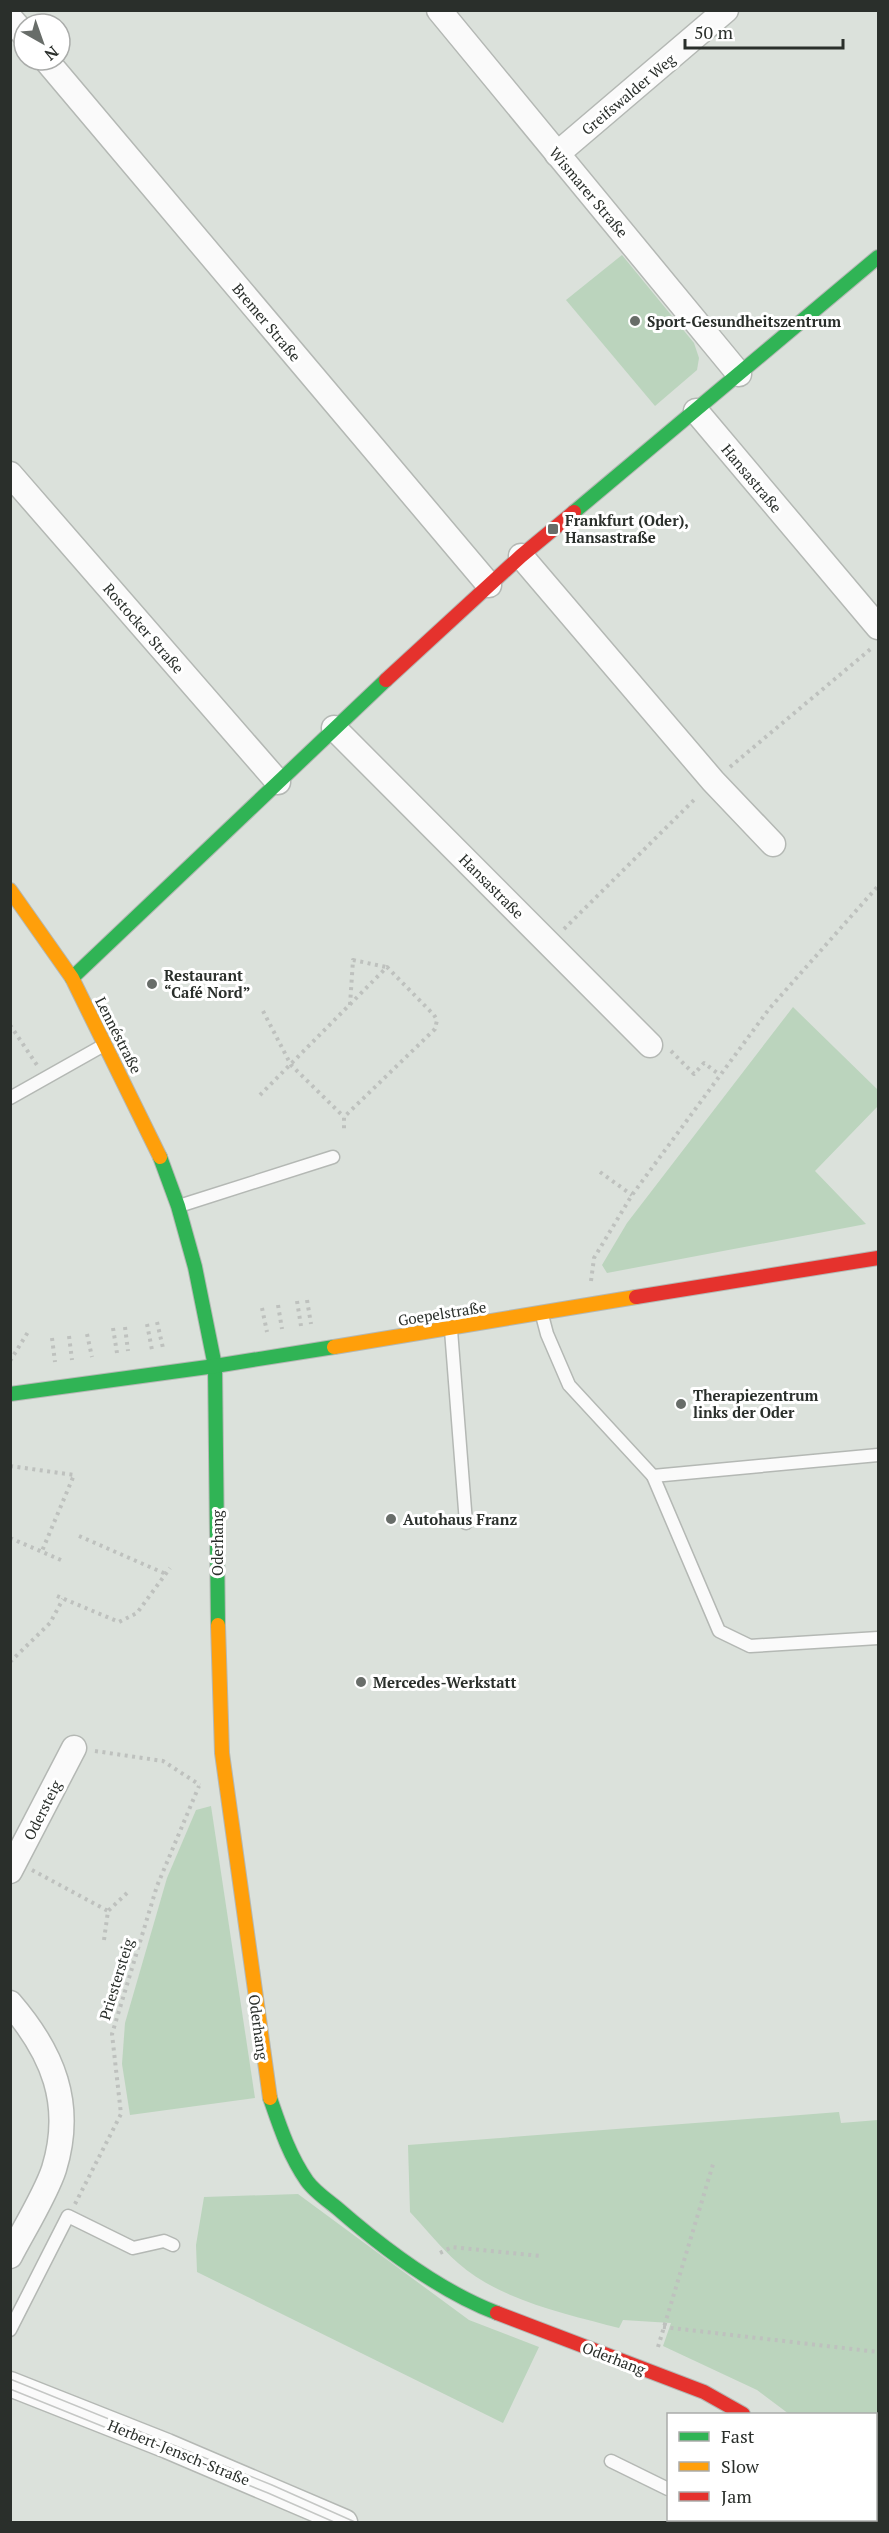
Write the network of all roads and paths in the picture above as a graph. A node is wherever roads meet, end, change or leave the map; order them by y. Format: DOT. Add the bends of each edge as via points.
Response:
graph roads {
  1 [pos="439,10"];
  2 [pos="726,10"];
  3 [pos="56,72"];
  4 [pos="557,154"];
  5 [pos="879,256"];
  6 [pos="739,374"];
  7 [pos="696,411"];
  8 [pos="10,474"];
  9 [pos="521,556"];
  10 [pos="489,585"];
  11 [pos="879,627"];
  12 [pos="334,728"];
  13 [pos="278,782"];
  14 [pos="773,844"];
  15 [pos="879,886"];
  16 [pos="10,890"];
  17 [pos="387,967"];
  18 [pos="72,978"];
  19 [pos="350,1006"];
  20 [pos="263,1011"];
  21 [pos="10,1024"];
  22 [pos="105,1044"];
  23 [pos="650,1045"];
  24 [pos="291,1065"];
  25 [pos="720,1075"];
  26 [pos="45,1078"];
  27 [pos="260,1095"];
  28 [pos="10,1098"];
  29 [pos="345,1117"];
  30 [pos="344,1132"];
  31 [pos="333,1158"];
  32 [pos="600,1172"];
  33 [pos="632,1195"];
  34 [pos="178,1206"];
  35 [pos="879,1258"];
  36 [pos="307,1300"];
  37 [pos="297,1301"];
  38 [pos="278,1305"];
  39 [pos="593,1305"];
  40 [pos="262,1308"];
  41 [pos="542,1314"];
  42 [pos="157,1323"];
  43 [pos="147,1324"];
  44 [pos="311,1325"];
  45 [pos="301,1326"];
  46 [pos="125,1327"];
  47 [pos="112,1329"];
  48 [pos="283,1329"];
  49 [pos="450,1329"];
  50 [pos="28,1332"];
  51 [pos="267,1332"];
  52 [pos="87,1334"];
  53 [pos="69,1336"];
  54 [pos="52,1338"];
  55 [pos="163,1349"];
  56 [pos="152,1351"];
  57 [pos="129,1354"];
  58 [pos="117,1356"];
  59 [pos="93,1360"];
  60 [pos="10,1361"];
  61 [pos="73,1363"];
  62 [pos="56,1366"];
  63 [pos="215,1366"];
  64 [pos="10,1394"];
  65 [pos="879,1455"];
  66 [pos="10,1466"];
  67 [pos="653,1476"];
  68 [pos="466,1523"];
  69 [pos="79,1536"];
  70 [pos="10,1538"];
  71 [pos="42,1551"];
  72 [pos="61,1560"];
  73 [pos="170,1568"];
  74 [pos="166,1574"];
  75 [pos="57,1596"];
  76 [pos="63,1599"];
  77 [pos="879,1638"];
  78 [pos="10,1662"];
  79 [pos="74,1748"];
  80 [pos="222,1753"];
  81 [pos="200,1785"];
  82 [pos="13,1866"];
  83 [pos="127,1893"];
  84 [pos="108,1911"];
  85 [pos="104,1940"];
  86 [pos="10,2003"];
  87 [pos="714,2161"];
  88 [pos="68,2216"];
  89 [pos="173,2245"];
  90 [pos="10,2256"];
  91 [pos="540,2256"];
  92 [pos="410,2265"];
  93 [pos="663,2328"];
  94 [pos="10,2330"];
  95 [pos="879,2352"];
  96 [pos="650,2372"];
  97 [pos="10,2384"];
  98 [pos="740,2413"];
  99 [pos="611,2461"];
  100 [pos="667,2488"];
  101 [pos="330,2519"];
  1 -- 4 [label="street, Wismarer Straße"];
  2 -- 4 [label="street, Greifswalder Weg"];
  3 -- 10 [label="street, Bremer Straße"];
  4 -- 6 [label="street, Wismarer Straße"];
  5 -- 6 [label="street"];
  6 -- 7 [label="street"];
  7 -- 9 [label="street"];
  7 -- 11 [label="street, Hansastraße"];
  8 -- 13 [label="street, Rostocker Straße"];
  9 -- 10 [label="street"];
  9 -- 14 [label="street" via="713,781"];
  10 -- 12 [label="street"];
  12 -- 13 [label="street"];
  12 -- 23 [label="street, Hansastraße"];
  13 -- 18 [label="street"];
  15 -- 25 [label="path" via="769,1009"];
  16 -- 18 [label="street, Lennéstraße"];
  17 -- 19 [label="path"];
  17 -- 19 [label="path" via="352,960"];
  17 -- 29 [label="path" via="434,1015 435,1029"];
  18 -- 22 [label="street, Lennéstraße"];
  19 -- 24 [label="path"];
  20 -- 24 [label="path"];
  21 -- 26 [label="path"];
  22 -- 26 [label="lane"];
  22 -- 34 [label="street, Lennéstraße" via="155,1143"];
  23 -- 25 [label="path" via="663,1043 694,1074 704,1063"];
  24 -- 27 [label="path"];
  24 -- 29 [label="path"];
  25 -- 33 [label="path"];
  26 -- 28 [label="lane"];
  29 -- 30 [label="path"];
  31 -- 34 [label="lane"];
  32 -- 33 [label="path"];
  33 -- 39 [label="path" via="594,1258 590,1273"];
  34 -- 63 [label="street, Lennéstraße"];
  35 -- 39 [label="street, Goepelstraße"];
  36 -- 44 [label="path"];
  37 -- 45 [label="path"];
  38 -- 48 [label="path"];
  39 -- 41 [label="street, Goepelstraße"];
  40 -- 51 [label="path"];
  41 -- 49 [label="street, Goepelstraße"];
  41 -- 67 [label="lane" via="569,1385"];
  42 -- 55 [label="path"];
  43 -- 56 [label="path"];
  46 -- 57 [label="path"];
  47 -- 58 [label="path"];
  49 -- 63 [label="street, Goepelstraße"];
  49 -- 68 [label="lane"];
  50 -- 60 [label="path"];
  52 -- 59 [label="path"];
  53 -- 61 [label="path"];
  54 -- 62 [label="path"];
  63 -- 64 [label="street, Goepelstraße"];
  63 -- 80 [label="street, Oderhang"];
  65 -- 67 [label="lane"];
  66 -- 71 [label="path" via="74,1475"];
  67 -- 77 [label="lane" via="720,1630 750,1646"];
  69 -- 74 [label="path"];
  70 -- 71 [label="path"];
  71 -- 72 [label="path"];
  73 -- 74 [label="path"];
  74 -- 76 [label="path" via="137,1613 119,1622"];
  75 -- 76 [label="path"];
  76 -- 78 [label="path" via="50,1623"];
  79 -- 81 [label="path" via="163,1761"];
  79 -- 82 [label="street, Odersteig"];
  80 -- 81 [label="path, Priestersteig"];
  80 -- 92 [label="street, Oderhang" via="268,2091 286,2145 308,2182"];
  81 -- 88 [label="path, Priestersteig" via="157,1886 112,2034 121,2114"];
  82 -- 84 [label="path"];
  83 -- 84 [label="path"];
  84 -- 85 [label="path"];
  86 -- 90 [label="street" via="30,2025 53,2066 61,2136 54,2171"];
  87 -- 93 [label="path"];
  88 -- 89 [label="lane" via="132,2248 164,2241"];
  88 -- 94 [label="lane"];
  91 -- 92 [label="path" via="452,2247"];
  92 -- 96 [label="street, Oderhang" via="473,2304"];
  93 -- 95 [label="path"];
  93 -- 96 [label="path"];
  96 -- 98 [label="street, Oderhang" via="704,2392"];
  97 -- 101 [label="street, Herbert-Jensch-Straße" via="168,2446"];
  99 -- 100 [label="lane"];
}
